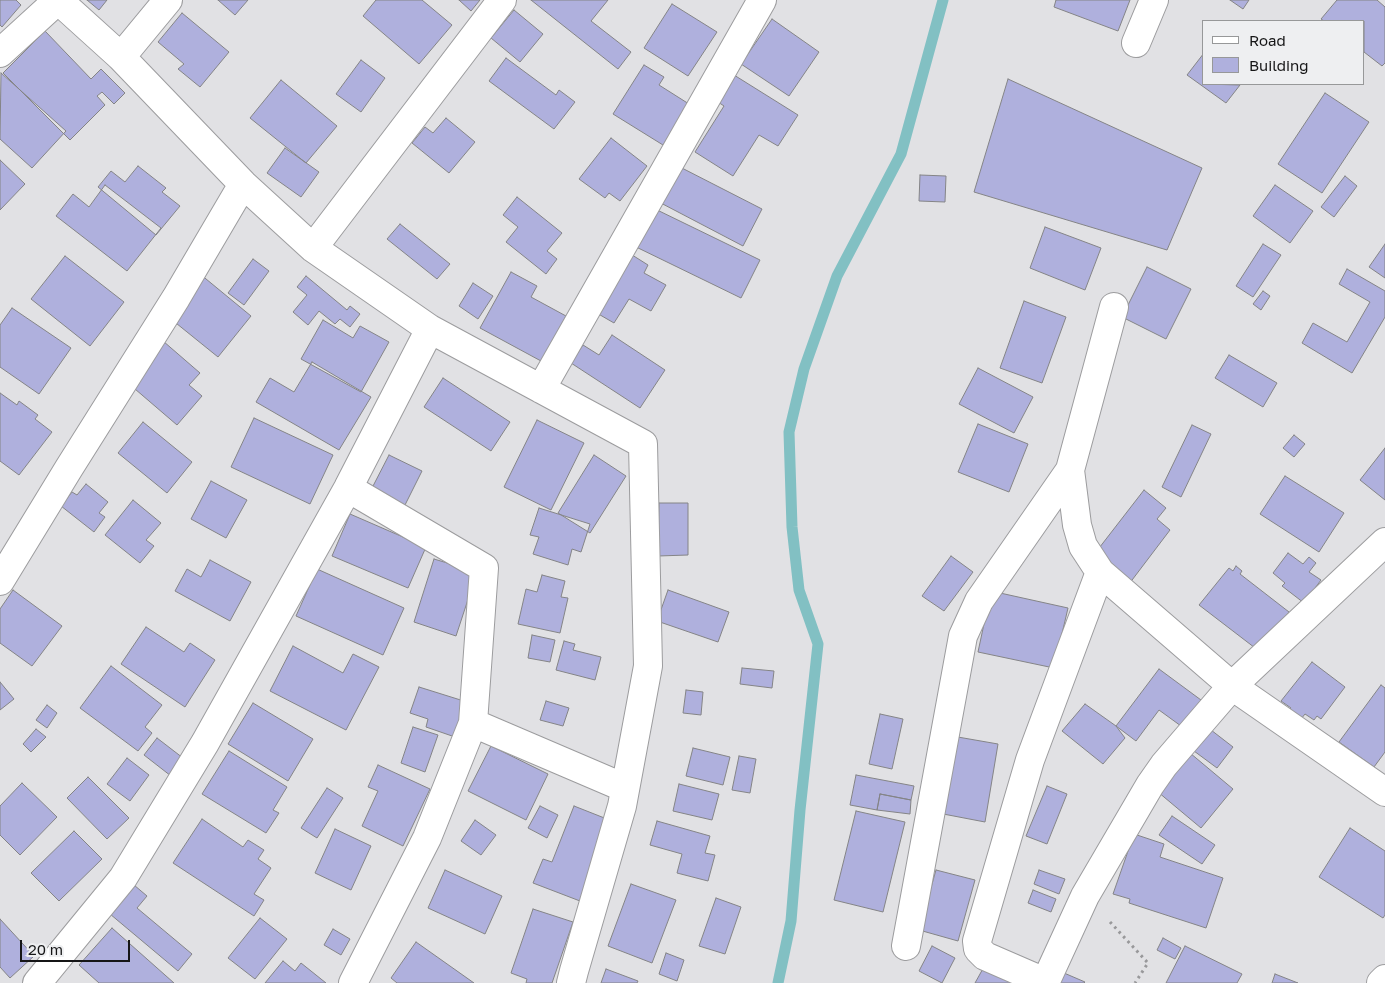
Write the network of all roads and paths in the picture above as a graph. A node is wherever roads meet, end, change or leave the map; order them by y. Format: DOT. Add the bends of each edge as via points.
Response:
graph roads {
  1 [pos="58,0"];
  2 [pos="168,0"];
  3 [pos="502,0"];
  4 [pos="762,0"];
  5 [pos="1154,0"];
  6 [pos="1136,43"];
  7 [pos="0,52"];
  8 [pos="121,57"];
  9 [pos="243,184"];
  10 [pos="313,248"];
  11 [pos="1114,307"];
  12 [pos="430,329"];
  13 [pos="541,389"];
  14 [pos="1070,470"];
  15 [pos="348,488"];
  16 [pos="1385,542"];
  17 [pos="1100,572"];
  18 [pos="0,581"];
  19 [pos="1232,686"];
  20 [pos="473,723"];
  21 [pos="625,788"];
  22 [pos="1385,792"];
  23 [pos="1085,896"];
  24 [pos="906,946"];
  25 [pos="1385,979"];
  26 [pos="37,983"];
  27 [pos="353,983"];
  28 [pos="572,983"];
  29 [pos="1045,983"];
  30 [pos="1136,983"];
  31 [pos="1380,983"];
  1 -- 7 [label="street"];
  1 -- 8 [label="street"];
  2 -- 8 [label="street"];
  3 -- 10 [label="street"];
  4 -- 13 [label="street"];
  5 -- 6 [label="street"];
  8 -- 9 [label="street"];
  9 -- 10 [label="street"];
  9 -- 18 [label="street"];
  10 -- 12 [label="street"];
  11 -- 14 [label="street"];
  12 -- 13 [label="street"];
  12 -- 15 [label="street"];
  13 -- 21 [label="street" via="643,444 648,666"];
  14 -- 17 [label="street" via="1083,546"];
  14 -- 24 [label="street" via="979,601 963,636"];
  15 -- 20 [label="street" via="484,568"];
  15 -- 26 [label="street" via="124,878"];
  16 -- 19 [label="street"];
  17 -- 19 [label="street"];
  17 -- 29 [label="street" via="1030,760 977,941 978,949 985,956"];
  19 -- 22 [label="street"];
  19 -- 23 [label="street" via="1150,785"];
  20 -- 21 [label="street"];
  20 -- 27 [label="street" via="427,838"];
  21 -- 28 [label="street"];
  23 -- 29 [label="street"];
  23 -- 30 [label="path" via="1148,963"];
  25 -- 31 [label="street"];
}
